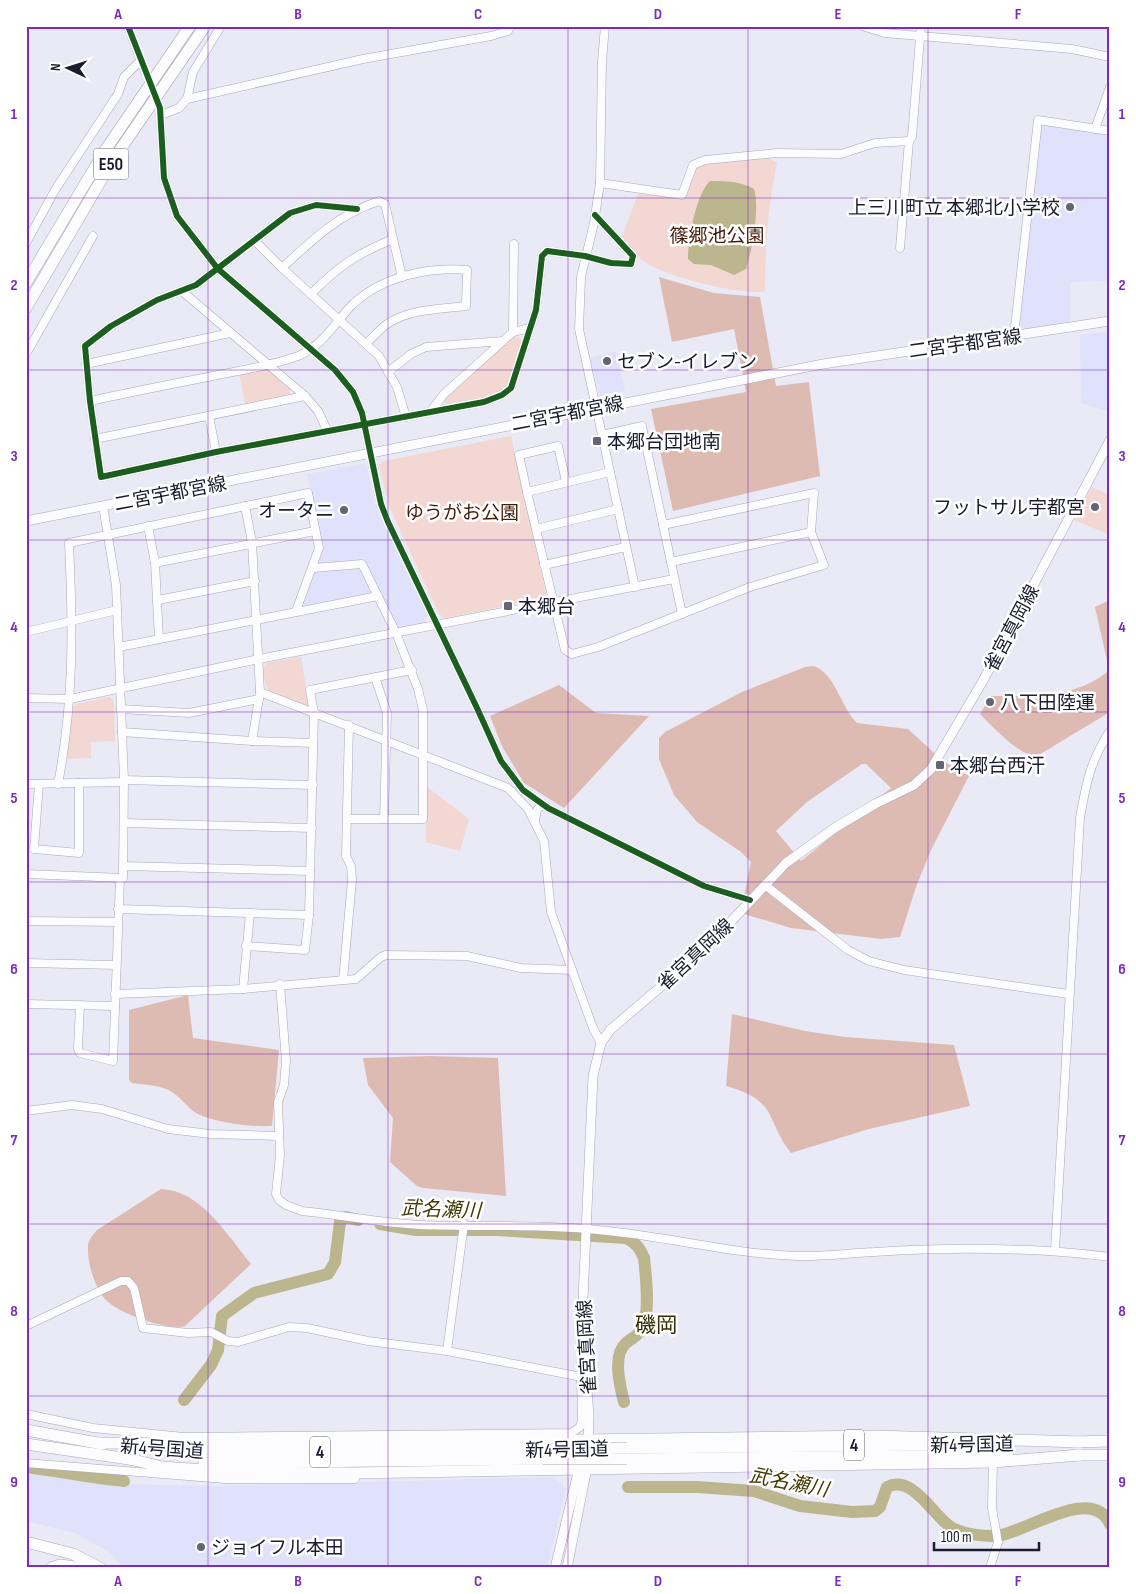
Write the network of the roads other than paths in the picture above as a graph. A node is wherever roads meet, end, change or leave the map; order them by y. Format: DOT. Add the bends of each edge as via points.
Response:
graph roads {
  1 [pos="128,26"];
  2 [pos="190,26"];
  3 [pos="205,26"];
  4 [pos="221,26"];
  5 [pos="511,26"];
  6 [pos="605,26"];
  7 [pos="862,26"];
  8 [pos="921,26"];
  9 [pos="920,37"];
  10 [pos="1110,57"];
  11 [pos="140,61"];
  12 [pos="145,72"];
  13 [pos="1110,87"];
  14 [pos="187,99"];
  15 [pos="1095,129"];
  16 [pos="1110,130"];
  17 [pos="910,141"];
  18 [pos="600,184"];
  19 [pos="356,209"];
  20 [pos="595,215"];
  21 [pos="93,236"];
  22 [pos="393,239"];
  23 [pos="254,240"];
  24 [pos="26,243"];
  25 [pos="514,244"];
  26 [pos="900,248"];
  27 [pos="586,256"];
  28 [pos="282,268"];
  29 [pos="218,269"];
  30 [pos="402,277"];
  31 [pos="26,283"];
  32 [pos="184,292"];
  33 [pos="311,294"];
  34 [pos="26,308"];
  35 [pos="340,320"];
  36 [pos="1110,321"];
  37 [pos="530,328"];
  38 [pos="513,332"];
  39 [pos="230,333"];
  40 [pos="1014,336"];
  41 [pos="503,341"];
  42 [pos="367,343"];
  43 [pos="310,348"];
  44 [pos="27,350"];
  45 [pos="86,364"];
  46 [pos="267,365"];
  47 [pos="388,372"];
  48 [pos="305,396"];
  49 [pos="90,400"];
  50 [pos="596,407"];
  51 [pos="431,411"];
  52 [pos="208,416"];
  53 [pos="406,416"];
  54 [pos="364,425"];
  55 [pos="327,430"];
  56 [pos="602,435"];
  57 [pos="95,439"];
  58 [pos="1110,440"];
  59 [pos="216,452"];
  60 [pos="370,452"];
  61 [pos="610,472"];
  62 [pos="566,482"];
  63 [pos="527,492"];
  64 [pos="103,506"];
  65 [pos="245,506"];
  66 [pos="618,509"];
  67 [pos="26,521"];
  68 [pos="663,525"];
  69 [pos="148,526"];
  70 [pos="536,529"];
  71 [pos="315,531"];
  72 [pos="812,532"];
  73 [pos="108,534"];
  74 [pos="252,542"];
  75 [pos="626,547"];
  76 [pos="671,562"];
  77 [pos="155,563"];
  78 [pos="544,565"];
  79 [pos="313,568"];
  80 [pos="674,578"];
  81 [pos="255,581"];
  82 [pos="635,587"];
  83 [pos="378,596"];
  84 [pos="158,600"];
  85 [pos="553,604"];
  86 [pos="117,610"];
  87 [pos="296,611"];
  88 [pos="682,614"];
  89 [pos="258,618"];
  90 [pos="72,620"];
  91 [pos="437,626"];
  92 [pos="26,632"];
  93 [pos="396,633"];
  94 [pos="159,639"];
  95 [pos="119,647"];
  96 [pos="259,659"];
  97 [pos="412,670"];
  98 [pos="376,677"];
  99 [pos="120,688"];
  100 [pos="259,695"];
  101 [pos="26,698"];
  102 [pos="70,699"];
  103 [pos="121,710"];
  104 [pos="314,714"];
  105 [pos="348,725"];
  106 [pos="1110,731"];
  107 [pos="122,732"];
  108 [pos="386,740"];
  109 [pos="252,741"];
  110 [pos="313,743"];
  111 [pos="423,756"];
  112 [pos="124,781"];
  113 [pos="79,783"];
  114 [pos="26,784"];
  115 [pos="39,784"];
  116 [pos="58,784"];
  117 [pos="313,785"];
  118 [pos="542,804"];
  119 [pos="347,819"];
  120 [pos="384,819"];
  121 [pos="535,820"];
  122 [pos="124,823"];
  123 [pos="312,828"];
  124 [pos="123,866"];
  125 [pos="310,871"];
  126 [pos="26,874"];
  127 [pos="121,879"];
  128 [pos="765,885"];
  129 [pos="750,900"];
  130 [pos="118,909"];
  131 [pos="250,913"];
  132 [pos="309,915"];
  133 [pos="26,921"];
  134 [pos="118,922"];
  135 [pos="246,946"];
  136 [pos="26,964"];
  137 [pos="116,965"];
  138 [pos="572,970"];
  139 [pos="343,980"];
  140 [pos="280,984"];
  141 [pos="243,989"];
  142 [pos="116,994"];
  143 [pos="1068,994"];
  144 [pos="26,1004"];
  145 [pos="80,1006"];
  146 [pos="115,1006"];
  147 [pos="601,1043"];
  148 [pos="26,1111"];
  149 [pos="279,1136"];
  150 [pos="464,1224"];
  151 [pos="587,1229"];
  152 [pos="1055,1250"];
  153 [pos="1110,1257"];
  154 [pos="26,1326"];
  155 [pos="447,1351"];
  156 [pos="584,1377"];
  157 [pos="27,1417"];
  158 [pos="26,1430"];
  159 [pos="588,1440"];
  160 [pos="1110,1441"];
  161 [pos="1081,1442"];
  162 [pos="96,1443"];
  163 [pos="26,1444"];
  164 [pos="67,1451"];
  165 [pos="26,1452"];
  166 [pos="627,1453"];
  167 [pos="543,1454"];
  168 [pos="1110,1455"];
  169 [pos="1080,1456"];
  170 [pos="130,1460"];
  171 [pos="993,1462"];
  172 [pos="26,1463"];
  173 [pos="583,1468"];
  174 [pos="354,1479"];
  175 [pos="26,1542"];
  176 [pos="51,1568"];
  177 [pos="84,1568"];
  178 [pos="100,1568"];
  179 [pos="555,1568"];
  180 [pos="567,1568"];
  181 [pos="990,1568"];
  1 -- 11 [label="street"];
  2 -- 31 [label="highway, E50" via="104,152"];
  3 -- 34 [label="highway, E50" via="113,160"];
  4 -- 14 [label="street" via="193,72"];
  5 -- 14 [label="street" via="508,31 492,36 363,59"];
  6 -- 18 [label="street"];
  7 -- 9 [label="street" via="885,33"];
  8 -- 9 [label="street"];
  9 -- 10 [label="street" via="1072,49"];
  9 -- 17 [label="street"];
  11 -- 12 [label="street"];
  11 -- 24 [label="street" via="124,77 118,94 55,190"];
  13 -- 15 [label="street"];
  14 -- 29 [label="street" via="179,108 160,112 164,178 172,206 184,228"];
  15 -- 16 [label="street"];
  15 -- 40 [label="street" via="1038,120"];
  17 -- 18 [label="street" via="875,143 841,154 777,153 705,160 693,165 682,195"];
  17 -- 26 [label="street"];
  18 -- 20 [label="street"];
  19 -- 22 [label="street" via="379,202 385,204"];
  19 -- 23 [label="street" via="316,205 305,208 290,213"];
  19 -- 28 [label="street" via="314,238"];
  20 -- 27 [label="street"];
  20 -- 27 [label="street" via="633,256 631,264 611,263"];
  21 -- 44 [label="street"];
  22 -- 30 [label="street"];
  22 -- 33 [label="street" via="344,264"];
  23 -- 28 [label="street"];
  23 -- 29 [label="street"];
  25 -- 38 [label="street"];
  27 -- 37 [label="street" via="547,251 542,256 536,310"];
  27 -- 50 [label="street" via="581,276 579,328"];
  28 -- 33 [label="street"];
  29 -- 32 [label="street"];
  29 -- 43 [label="street"];
  30 -- 35 [label="street" via="368,292"];
  30 -- 42 [label="street" via="468,270 466,306 404,316 386,324"];
  32 -- 39 [label="street"];
  32 -- 45 [label="street" via="157,300 111,326 85,346"];
  33 -- 35 [label="street"];
  35 -- 42 [label="street"];
  35 -- 43 [label="street"];
  36 -- 40 [label="main road, 二宮宇都宮線"];
  37 -- 38 [label="street"];
  37 -- 51 [label="street" via="511,388 484,402"];
  38 -- 41 [label="street"];
  39 -- 45 [label="street"];
  39 -- 46 [label="street"];
  40 -- 50 [label="main road, 二宮宇都宮線" via="823,364"];
  41 -- 47 [label="street" via="426,347"];
  41 -- 51 [label="street" via="444,394"];
  42 -- 47 [label="street"];
  43 -- 46 [label="street" via="300,355"];
  43 -- 54 [label="street" via="346,382 358,401"];
  45 -- 49 [label="street"];
  46 -- 48 [label="street"];
  46 -- 49 [label="street"];
  47 -- 53 [label="street" via="397,387"];
  48 -- 52 [label="street"];
  48 -- 55 [label="street" via="318,411"];
  49 -- 57 [label="street"];
  50 -- 56 [label="street"];
  50 -- 60 [label="main road, 二宮宇都宮線"];
  51 -- 53 [label="street"];
  52 -- 57 [label="street"];
  52 -- 59 [label="street"];
  53 -- 54 [label="street"];
  54 -- 55 [label="street"];
  54 -- 60 [label="street"];
  55 -- 59 [label="street"];
  56 -- 61 [label="street"];
  56 -- 68 [label="street" via="642,426"];
  57 -- 59 [label="street" via="100,476"];
  58 -- 128 [label="main road, 雀宮真岡線" via="984,679 931,769 907,790 875,804 809,846 786,863"];
  60 -- 64 [label="main road, 二宮宇都宮線"];
  60 -- 91 [label="street" via="381,504"];
  61 -- 62 [label="street"];
  61 -- 66 [label="street"];
  62 -- 63 [label="street"];
  62 -- 63 [label="street" via="558,446 519,455"];
  63 -- 70 [label="street"];
  64 -- 67 [label="main road, 二宮宇都宮線"];
  64 -- 73 [label="street"];
  65 -- 69 [label="street"];
  65 -- 71 [label="street" via="308,493"];
  65 -- 74 [label="street"];
  66 -- 70 [label="street"];
  66 -- 75 [label="street"];
  68 -- 72 [label="street" via="814,493"];
  68 -- 76 [label="street"];
  69 -- 73 [label="street"];
  69 -- 77 [label="street"];
  70 -- 78 [label="street"];
  71 -- 74 [label="street"];
  71 -- 79 [label="street" via="319,548"];
  72 -- 76 [label="street"];
  72 -- 88 [label="street" via="824,565 750,587"];
  73 -- 86 [label="street"];
  73 -- 90 [label="street" via="69,542"];
  74 -- 77 [label="street"];
  74 -- 81 [label="street"];
  75 -- 78 [label="street"];
  75 -- 82 [label="street"];
  76 -- 80 [label="street"];
  77 -- 84 [label="street"];
  78 -- 85 [label="street"];
  79 -- 83 [label="street" via="362,564"];
  79 -- 87 [label="street"];
  80 -- 82 [label="street"];
  80 -- 88 [label="street"];
  81 -- 84 [label="street"];
  81 -- 89 [label="street"];
  82 -- 85 [label="street"];
  83 -- 87 [label="street"];
  83 -- 93 [label="street"];
  84 -- 94 [label="street"];
  85 -- 88 [label="street" via="565,650 572,654"];
  85 -- 91 [label="street"];
  86 -- 90 [label="street"];
  86 -- 95 [label="street"];
  87 -- 89 [label="street"];
  89 -- 94 [label="street"];
  89 -- 96 [label="street"];
  90 -- 92 [label="street"];
  90 -- 102 [label="street"];
  91 -- 93 [label="street"];
  91 -- 118 [label="street" via="501,762 523,790"];
  93 -- 96 [label="street"];
  93 -- 97 [label="street"];
  94 -- 95 [label="street"];
  95 -- 99 [label="street"];
  96 -- 99 [label="street"];
  96 -- 100 [label="street"];
  97 -- 98 [label="street"];
  97 -- 111 [label="street" via="423,710"];
  98 -- 104 [label="street" via="310,690"];
  98 -- 108 [label="street" via="387,713"];
  99 -- 102 [label="street"];
  99 -- 103 [label="street"];
  100 -- 103 [label="street" via="189,713"];
  100 -- 104 [label="street"];
  100 -- 109 [label="street"];
  101 -- 102 [label="street"];
  102 -- 116 [label="street" via="68,735"];
  103 -- 107 [label="street"];
  104 -- 105 [label="street"];
  104 -- 110 [label="street"];
  105 -- 108 [label="street"];
  105 -- 119 [label="street"];
  106 -- 143 [label="street" via="1097,751 1083,799"];
  107 -- 109 [label="street"];
  107 -- 112 [label="street"];
  108 -- 111 [label="street"];
  108 -- 120 [label="street"];
  109 -- 110 [label="street"];
  110 -- 117 [label="street"];
  111 -- 120 [label="street" via="422,819"];
  111 -- 121 [label="street" via="508,788"];
  112 -- 113 [label="street"];
  112 -- 117 [label="street"];
  112 -- 122 [label="street"];
  113 -- 115 [label="street" via="80,853 34,849"];
  113 -- 116 [label="street"];
  114 -- 115 [label="street"];
  115 -- 116 [label="street"];
  117 -- 123 [label="street"];
  118 -- 121 [label="street"];
  118 -- 129 [label="street" via="704,886"];
  119 -- 120 [label="street"];
  119 -- 139 [label="street" via="346,856 352,880"];
  121 -- 138 [label="street" via="547,855 551,912"];
  122 -- 123 [label="street"];
  122 -- 124 [label="street"];
  123 -- 125 [label="street"];
  124 -- 125 [label="street"];
  124 -- 127 [label="street"];
  125 -- 132 [label="street"];
  126 -- 127 [label="street"];
  127 -- 130 [label="street"];
  128 -- 129 [label="main road, 雀宮真岡線"];
  128 -- 143 [label="street" via="848,950 869,961 904,970"];
  129 -- 147 [label="main road, 雀宮真岡線" via="704,950 610,1030"];
  130 -- 131 [label="street"];
  130 -- 134 [label="street"];
  131 -- 132 [label="street"];
  131 -- 135 [label="street"];
  132 -- 135 [label="street" via="305,950"];
  133 -- 134 [label="street"];
  134 -- 137 [label="street"];
  135 -- 141 [label="street"];
  136 -- 137 [label="street"];
  137 -- 142 [label="street"];
  138 -- 139 [label="street" via="521,968 453,955 386,955 356,979"];
  138 -- 147 [label="street"];
  139 -- 140 [label="street"];
  140 -- 141 [label="street"];
  140 -- 149 [label="street" via="286,1061 284,1085 278,1102"];
  141 -- 142 [label="street"];
  142 -- 146 [label="street"];
  143 -- 152 [label="street"];
  144 -- 145 [label="street"];
  145 -- 146 [label="street"];
  145 -- 146 [label="street" via="80,1053 113,1061"];
  147 -- 151 [label="main road, 雀宮真岡線" via="593,1076"];
  148 -- 149 [label="street" via="72,1105 102,1109 168,1129"];
  149 -- 150 [label="street" via="276,1194 286,1205 302,1210 418,1225"];
  150 -- 151 [label="street"];
  150 -- 155 [label="street"];
  151 -- 152 [label="street" via="790,1256 996,1248"];
  151 -- 156 [label="main road, 雀宮真岡線" via="582,1321"];
  152 -- 153 [label="street"];
  154 -- 155 [label="street" via="121,1281 128,1281 134,1288 143,1328 211,1332 228,1341 238,1342 288,1327 307,1328 368,1341"];
  155 -- 156 [label="street"];
  156 -- 157 [label="street" via="582,1421 580,1428 571,1433 184,1437 93,1428"];
  156 -- 159 [label="main road, 雀宮真岡線" via="589,1416"];
  158 -- 162 [label="highway, 新4号国道 / 4"];
  159 -- 161 [label="highway" via="875,1436"];
  159 -- 162 [label="highway"];
  159 -- 173 [label="main road, 雀宮真岡線"];
  160 -- 161 [label="highway, 新4号国道 / 4"];
  161 -- 166 [label="highway, 新4号国道 / 4"];
  162 -- 167 [label="highway, 新4号国道 / 4" via="225,1453"];
  163 -- 164 [label="highway, 新4号国道 / 4"];
  164 -- 165 [label="highway"];
  164 -- 170 [label="highway, 新4号国道 / 4"];
  166 -- 167 [label="highway, 新4号国道 / 4, bridge"];
  166 -- 169 [label="highway, 新4号国道 / 4"];
  167 -- 170 [label="highway, 新4号国道 / 4" via="246,1464"];
  168 -- 169 [label="highway, 新4号国道 / 4"];
  169 -- 171 [label="highway"];
  170 -- 173 [label="highway" via="162,1467 233,1472"];
  171 -- 173 [label="highway"];
  171 -- 181 [label="street" via="992,1508 998,1542"];
  172 -- 174 [label="street" via="225,1479"];
  173 -- 179 [label="main road, 雀宮真岡線"];
  173 -- 180 [label="main road, 雀宮真岡線"];
  175 -- 178 [label="highway" via="72,1554"];
  176 -- 177 [label="highway" via="60,1565"];
}
